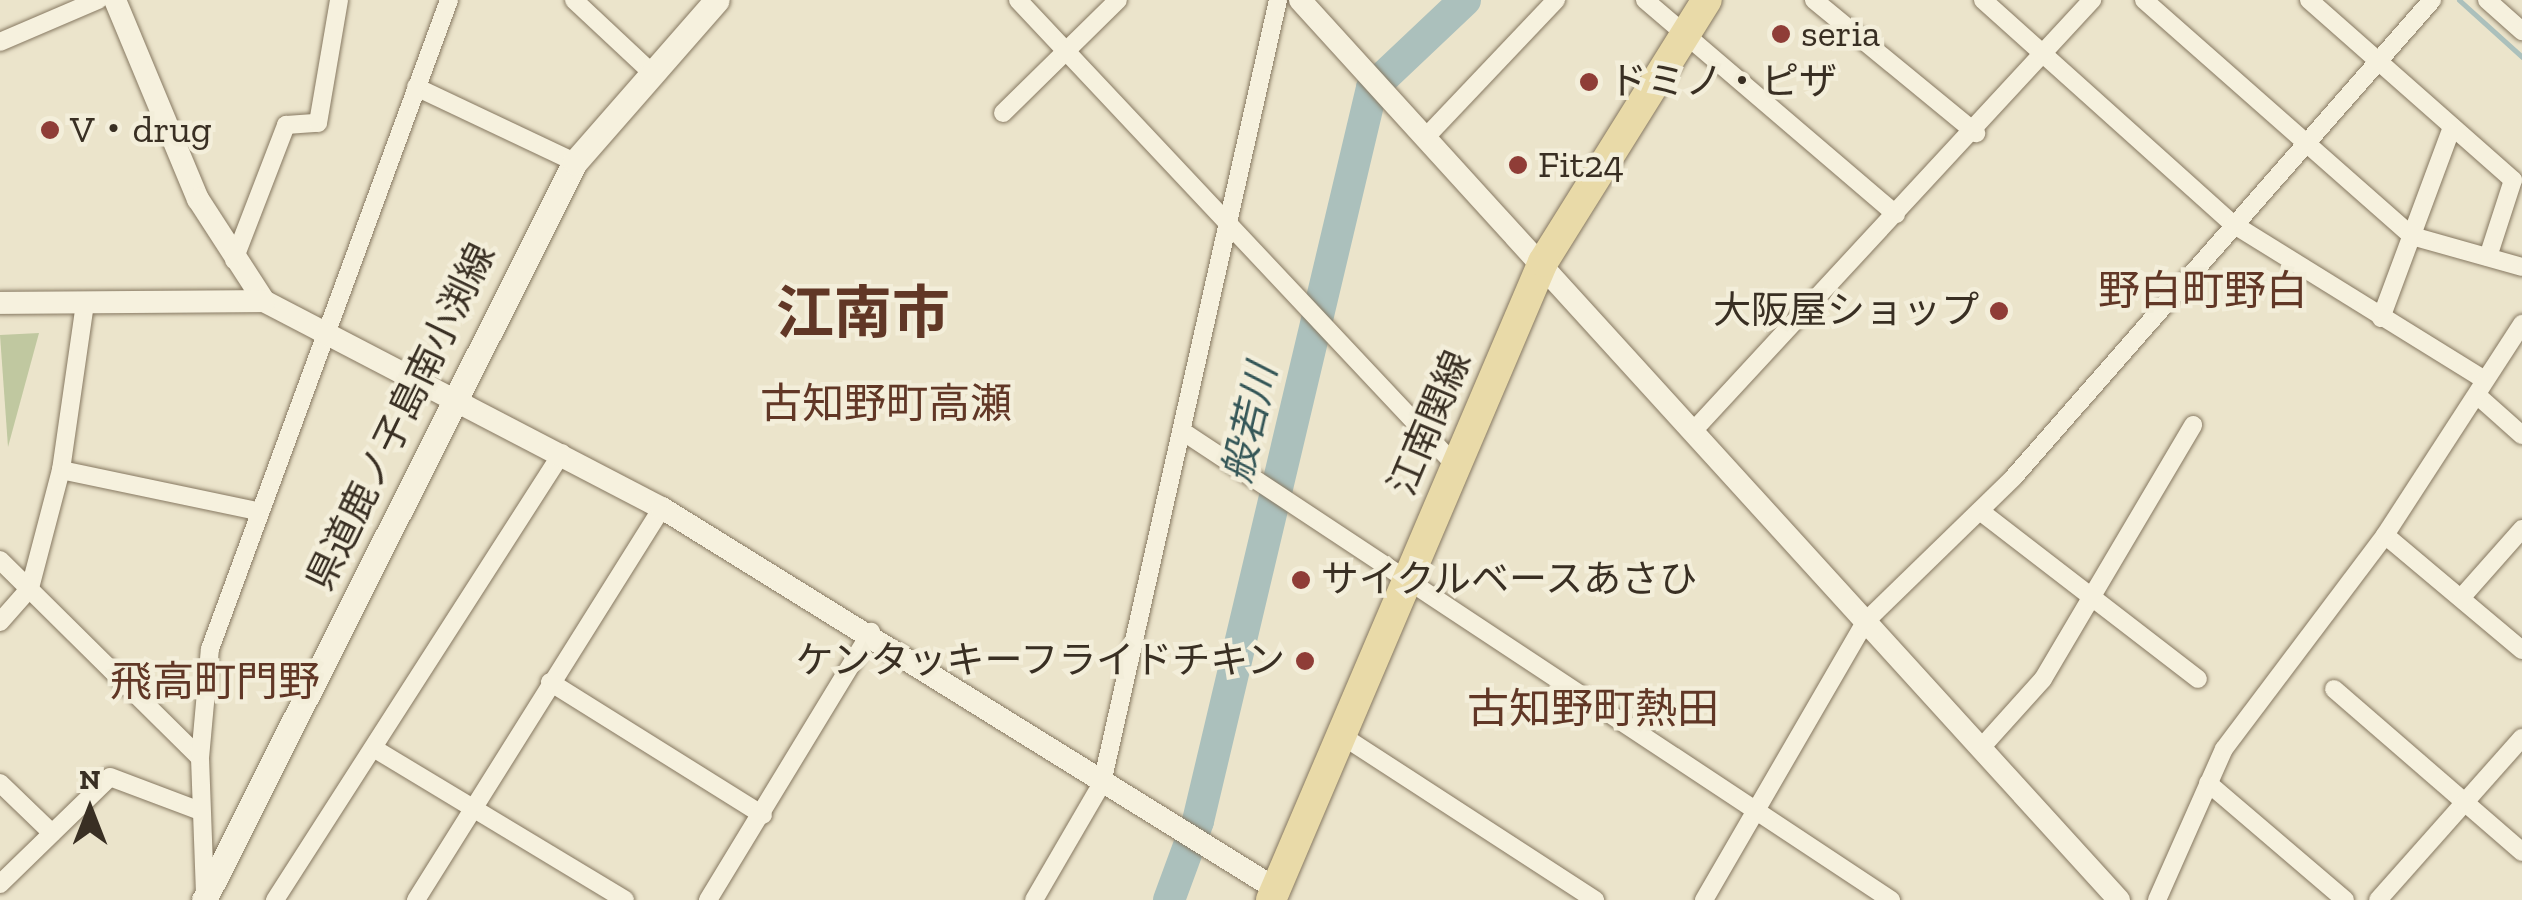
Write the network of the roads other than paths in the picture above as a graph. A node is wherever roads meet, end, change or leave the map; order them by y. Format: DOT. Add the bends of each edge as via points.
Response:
graph roads {
  1 [pos="98,0"];
  2 [pos="115,0"];
  3 [pos="339,0"];
  4 [pos="449,0"];
  5 [pos="574,0"];
  6 [pos="716,0"];
  7 [pos="1018,0"];
  8 [pos="1118,0"];
  9 [pos="1278,0"];
  10 [pos="1300,0"];
  11 [pos="1556,0"];
  12 [pos="1646,0"];
  13 [pos="1707,0"];
  14 [pos="1814,0"];
  15 [pos="1982,0"];
  16 [pos="2092,0"];
  17 [pos="2144,0"];
  18 [pos="2309,0"];
  19 [pos="2432,0"];
  20 [pos="2486,0"];
  21 [pos="2522,31"];
  22 [pos="1684,34"];
  23 [pos="0,42"];
  24 [pos="1066,53"];
  25 [pos="2044,56"];
  26 [pos="2377,60"];
  27 [pos="652,72"];
  28 [pos="416,87"];
  29 [pos="1003,114"];
  30 [pos="2452,127"];
  31 [pos="1976,133"];
  32 [pos="1426,137"];
  33 [pos="2305,142"];
  34 [pos="575,162"];
  35 [pos="1896,214"];
  36 [pos="1224,224"];
  37 [pos="2234,224"];
  38 [pos="2415,237"];
  39 [pos="2488,258"];
  40 [pos="234,260"];
  41 [pos="1544,262"];
  42 [pos="2522,267"];
  43 [pos="264,300"];
  44 [pos="0,303"];
  45 [pos="85,304"];
  46 [pos="2381,318"];
  47 [pos="2522,324"];
  48 [pos="324,338"];
  49 [pos="2482,388"];
  50 [pos="452,401"];
  51 [pos="2193,425"];
  52 [pos="1695,429"];
  53 [pos="1182,430"];
  54 [pos="2522,435"];
  55 [pos="562,454"];
  56 [pos="1455,465"];
  57 [pos="61,470"];
  58 [pos="662,508"];
  59 [pos="258,511"];
  60 [pos="1980,511"];
  61 [pos="2522,529"];
  62 [pos="2386,534"];
  63 [pos="0,560"];
  64 [pos="1407,578"];
  65 [pos="30,588"];
  66 [pos="2088,594"];
  67 [pos="2461,598"];
  68 [pos="0,622"];
  69 [pos="1866,622"];
  70 [pos="871,632"];
  71 [pos="2522,650"];
  72 [pos="2198,680"];
  73 [pos="550,682"];
  74 [pos="2334,688"];
  75 [pos="1341,735"];
  76 [pos="2522,738"];
  77 [pos="374,749"];
  78 [pos="1980,750"];
  79 [pos="200,758"];
  80 [pos="0,783"];
  81 [pos="1102,783"];
  82 [pos="2208,784"];
  83 [pos="2464,803"];
  84 [pos="469,808"];
  85 [pos="1756,810"];
  86 [pos="200,811"];
  87 [pos="763,814"];
  88 [pos="52,833"];
  89 [pos="2522,852"];
  90 [pos="0,884"];
  91 [pos="1280,896"];
  92 [pos="204,897"];
  93 [pos="275,900"];
  94 [pos="416,900"];
  95 [pos="625,900"];
  96 [pos="708,900"];
  97 [pos="1034,900"];
  98 [pos="1595,900"];
  99 [pos="1704,900"];
  100 [pos="1890,900"];
  101 [pos="2118,900"];
  102 [pos="2158,900"];
  103 [pos="2344,900"];
  104 [pos="2378,900"];
  1 -- 23 [label="street"];
  2 -- 40 [label="street" via="198,199"];
  3 -- 40 [label="street" via="318,123 286,125"];
  4 -- 28 [label="street"];
  5 -- 27 [label="street"];
  6 -- 27 [label="main road, 県道鹿ノ子島南小渕線"];
  7 -- 24 [label="street"];
  8 -- 24 [label="street"];
  9 -- 36 [label="street"];
  10 -- 32 [label="street"];
  11 -- 32 [label="street"];
  12 -- 22 [label="street"];
  13 -- 22 [label="main road, 江南関線"];
  14 -- 31 [label="street"];
  15 -- 25 [label="street"];
  16 -- 25 [label="street"];
  17 -- 33 [label="street"];
  18 -- 26 [label="street"];
  19 -- 26 [label="street"];
  20 -- 21 [label="street"];
  22 -- 35 [label="street"];
  22 -- 41 [label="main road, 江南関線"];
  24 -- 29 [label="street"];
  24 -- 36 [label="street"];
  25 -- 31 [label="street"];
  25 -- 37 [label="street"];
  26 -- 30 [label="street"];
  26 -- 33 [label="street"];
  27 -- 34 [label="main road, 県道鹿ノ子島南小渕線"];
  28 -- 34 [label="street"];
  28 -- 48 [label="street"];
  30 -- 38 [label="street"];
  30 -- 39 [label="street" via="2513,180"];
  31 -- 35 [label="street"];
  32 -- 41 [label="street"];
  33 -- 37 [label="street"];
  33 -- 38 [label="street"];
  34 -- 50 [label="main road, 県道鹿ノ子島南小渕線"];
  35 -- 52 [label="street"];
  36 -- 53 [label="street"];
  36 -- 56 [label="street"];
  37 -- 46 [label="street"];
  37 -- 60 [label="street"];
  38 -- 39 [label="street"];
  38 -- 46 [label="street"];
  39 -- 42 [label="street"];
  40 -- 43 [label="street"];
  41 -- 52 [label="street"];
  41 -- 56 [label="main road, 江南関線"];
  43 -- 45 [label="street"];
  43 -- 48 [label="street"];
  44 -- 45 [label="street"];
  45 -- 57 [label="street"];
  46 -- 49 [label="street"];
  47 -- 49 [label="street"];
  48 -- 50 [label="street"];
  48 -- 59 [label="street"];
  49 -- 54 [label="street"];
  49 -- 62 [label="street"];
  50 -- 55 [label="street"];
  50 -- 92 [label="main road, 県道鹿ノ子島南小渕線"];
  51 -- 66 [label="street"];
  52 -- 69 [label="street"];
  53 -- 64 [label="street"];
  53 -- 81 [label="street"];
  55 -- 58 [label="street"];
  55 -- 77 [label="street"];
  56 -- 64 [label="main road, 江南関線"];
  57 -- 59 [label="street"];
  57 -- 65 [label="street"];
  58 -- 70 [label="street"];
  58 -- 73 [label="street"];
  59 -- 79 [label="street" via="210,648"];
  60 -- 66 [label="street"];
  60 -- 69 [label="street"];
  61 -- 67 [label="street"];
  62 -- 67 [label="street"];
  62 -- 82 [label="street" via="2342,582"];
  63 -- 65 [label="street"];
  64 -- 75 [label="main road, 江南関線"];
  64 -- 85 [label="street"];
  65 -- 68 [label="street"];
  65 -- 79 [label="street"];
  66 -- 72 [label="street"];
  66 -- 78 [label="street" via="2043,679"];
  67 -- 71 [label="street"];
  69 -- 78 [label="street"];
  69 -- 85 [label="street"];
  70 -- 81 [label="street"];
  70 -- 87 [label="street"];
  73 -- 84 [label="street"];
  73 -- 87 [label="street"];
  74 -- 83 [label="street"];
  75 -- 91 [label="main road, 江南関線"];
  75 -- 98 [label="street"];
  76 -- 83 [label="street"];
  77 -- 84 [label="street"];
  77 -- 93 [label="street"];
  78 -- 101 [label="street"];
  79 -- 86 [label="street"];
  80 -- 88 [label="street"];
  81 -- 91 [label="street"];
  81 -- 97 [label="street"];
  82 -- 102 [label="street"];
  82 -- 103 [label="street"];
  83 -- 89 [label="street"];
  83 -- 104 [label="street"];
  84 -- 94 [label="street"];
  84 -- 95 [label="street"];
  85 -- 99 [label="street"];
  85 -- 100 [label="street"];
  86 -- 88 [label="street" via="110,777"];
  86 -- 92 [label="street"];
  87 -- 96 [label="street"];
  88 -- 90 [label="street"];
}
